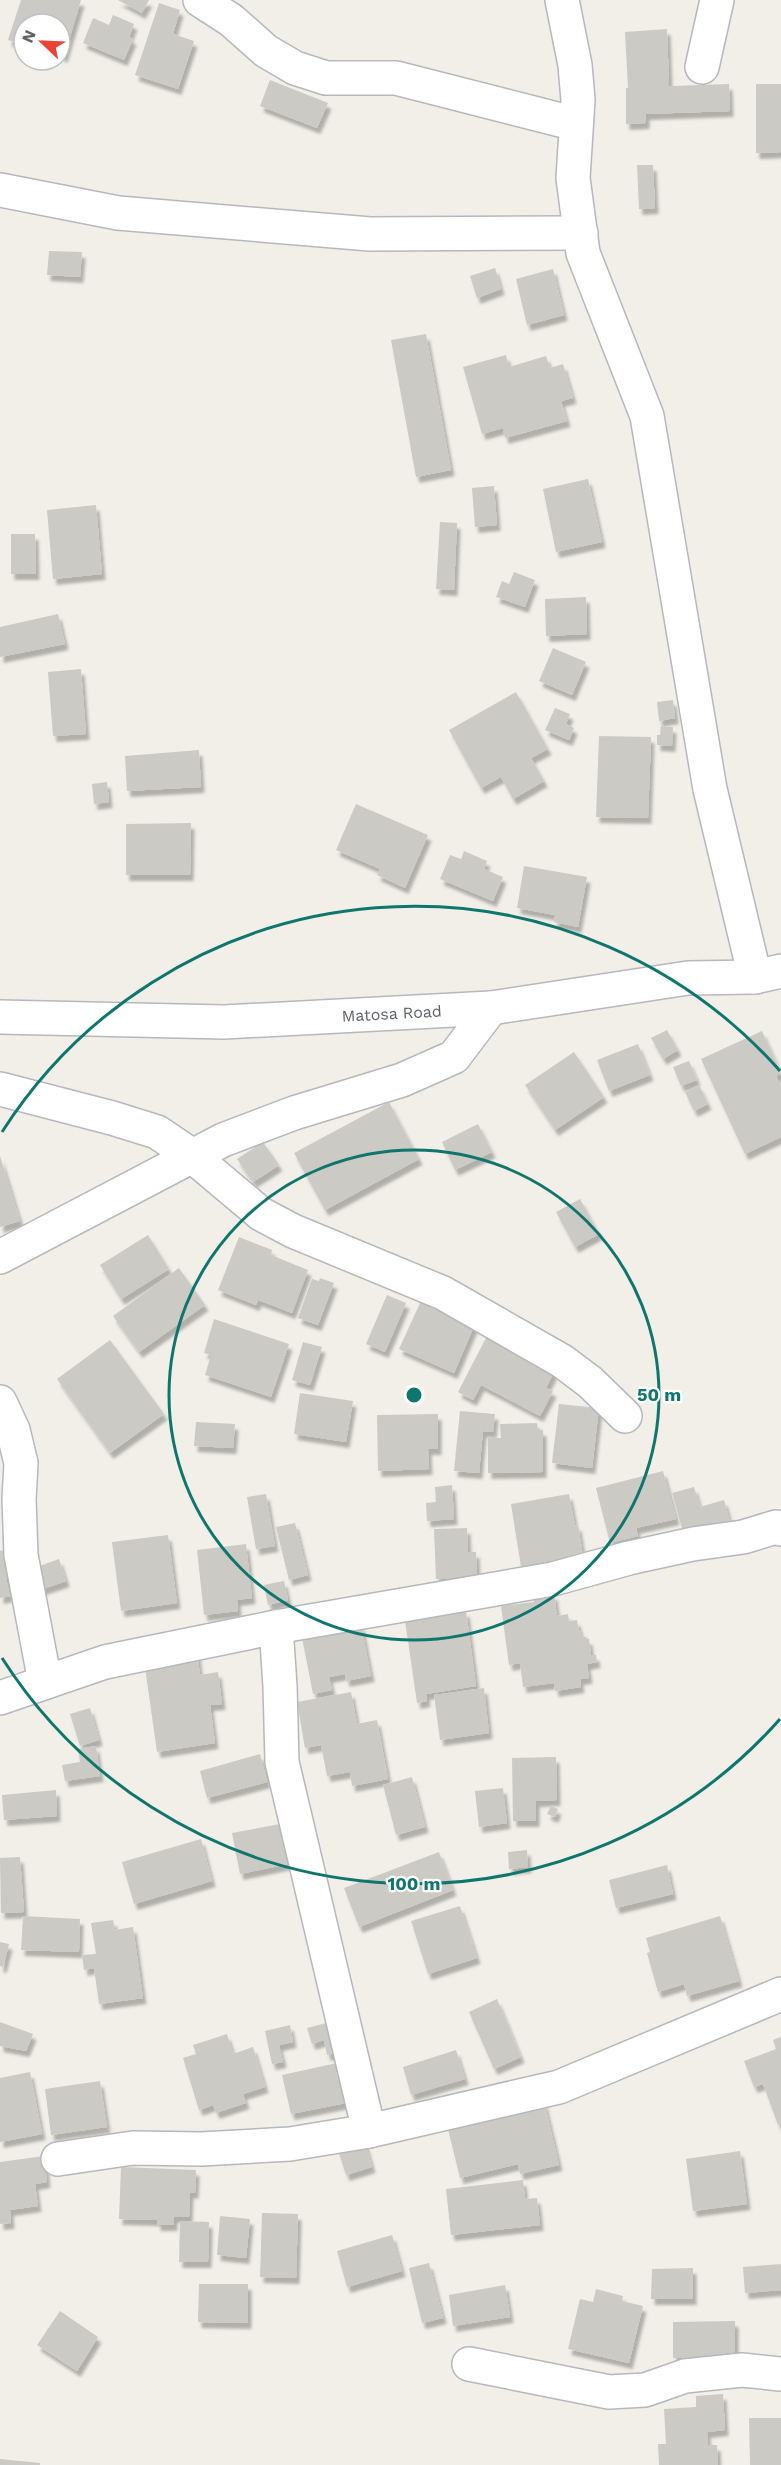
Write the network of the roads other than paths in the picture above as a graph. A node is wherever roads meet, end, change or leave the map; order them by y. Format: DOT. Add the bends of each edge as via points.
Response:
graph roads {
  1 [pos="200,0"];
  2 [pos="562,0"];
  3 [pos="717,0"];
  4 [pos="702,67"];
  5 [pos="576,124"];
  6 [pos="1,192"];
  7 [pos="581,233"];
  8 [pos="768,974"];
  9 [pos="491,1008"];
  10 [pos="0,1017"];
  11 [pos="0,1089"];
  12 [pos="191,1155"];
  13 [pos="0,1257"];
  14 [pos="0,1402"];
  15 [pos="625,1416"];
  16 [pos="781,1528"];
  17 [pos="276,1627"];
  18 [pos="45,1682"];
  19 [pos="0,1698"];
  20 [pos="781,1994"];
  21 [pos="369,2131"];
  22 [pos="58,2159"];
  23 [pos="469,2364"];
  24 [pos="781,2374"];
  1 -- 5 [label="street" via="294,68 326,78 396,78"];
  2 -- 5 [label="street" via="575,65"];
  3 -- 4 [label="street"];
  5 -- 7 [label="street" via="573,178"];
  6 -- 7 [label="street" via="118,213 370,234"];
  7 -- 8 [label="street" via="583,253 647,416 710,789"];
  8 -- 9 [label="street, Matosa Road" via="688,978"];
  9 -- 10 [label="street, Matosa Road" via="224,1022"];
  9 -- 12 [label="street" via="454,1057 402,1080 294,1113"];
  11 -- 12 [label="street" via="158,1132"];
  12 -- 13 [label="street"];
  12 -- 15 [label="street" via="261,1214 442,1293 562,1361"];
  14 -- 18 [label="street" via="13,1430 21,1463 21,1555"];
  16 -- 17 [label="street" via="682,1546 513,1587"];
  17 -- 18 [label="street" via="105,1662"];
  17 -- 21 [label="street" via="282,1761"];
  18 -- 19 [label="street"];
  20 -- 21 [label="street" via="560,2087"];
  21 -- 22 [label="street" via="290,2144 133,2148"];
  23 -- 24 [label="street" via="609,2392 645,2390 685,2376 742,2370"];
}
